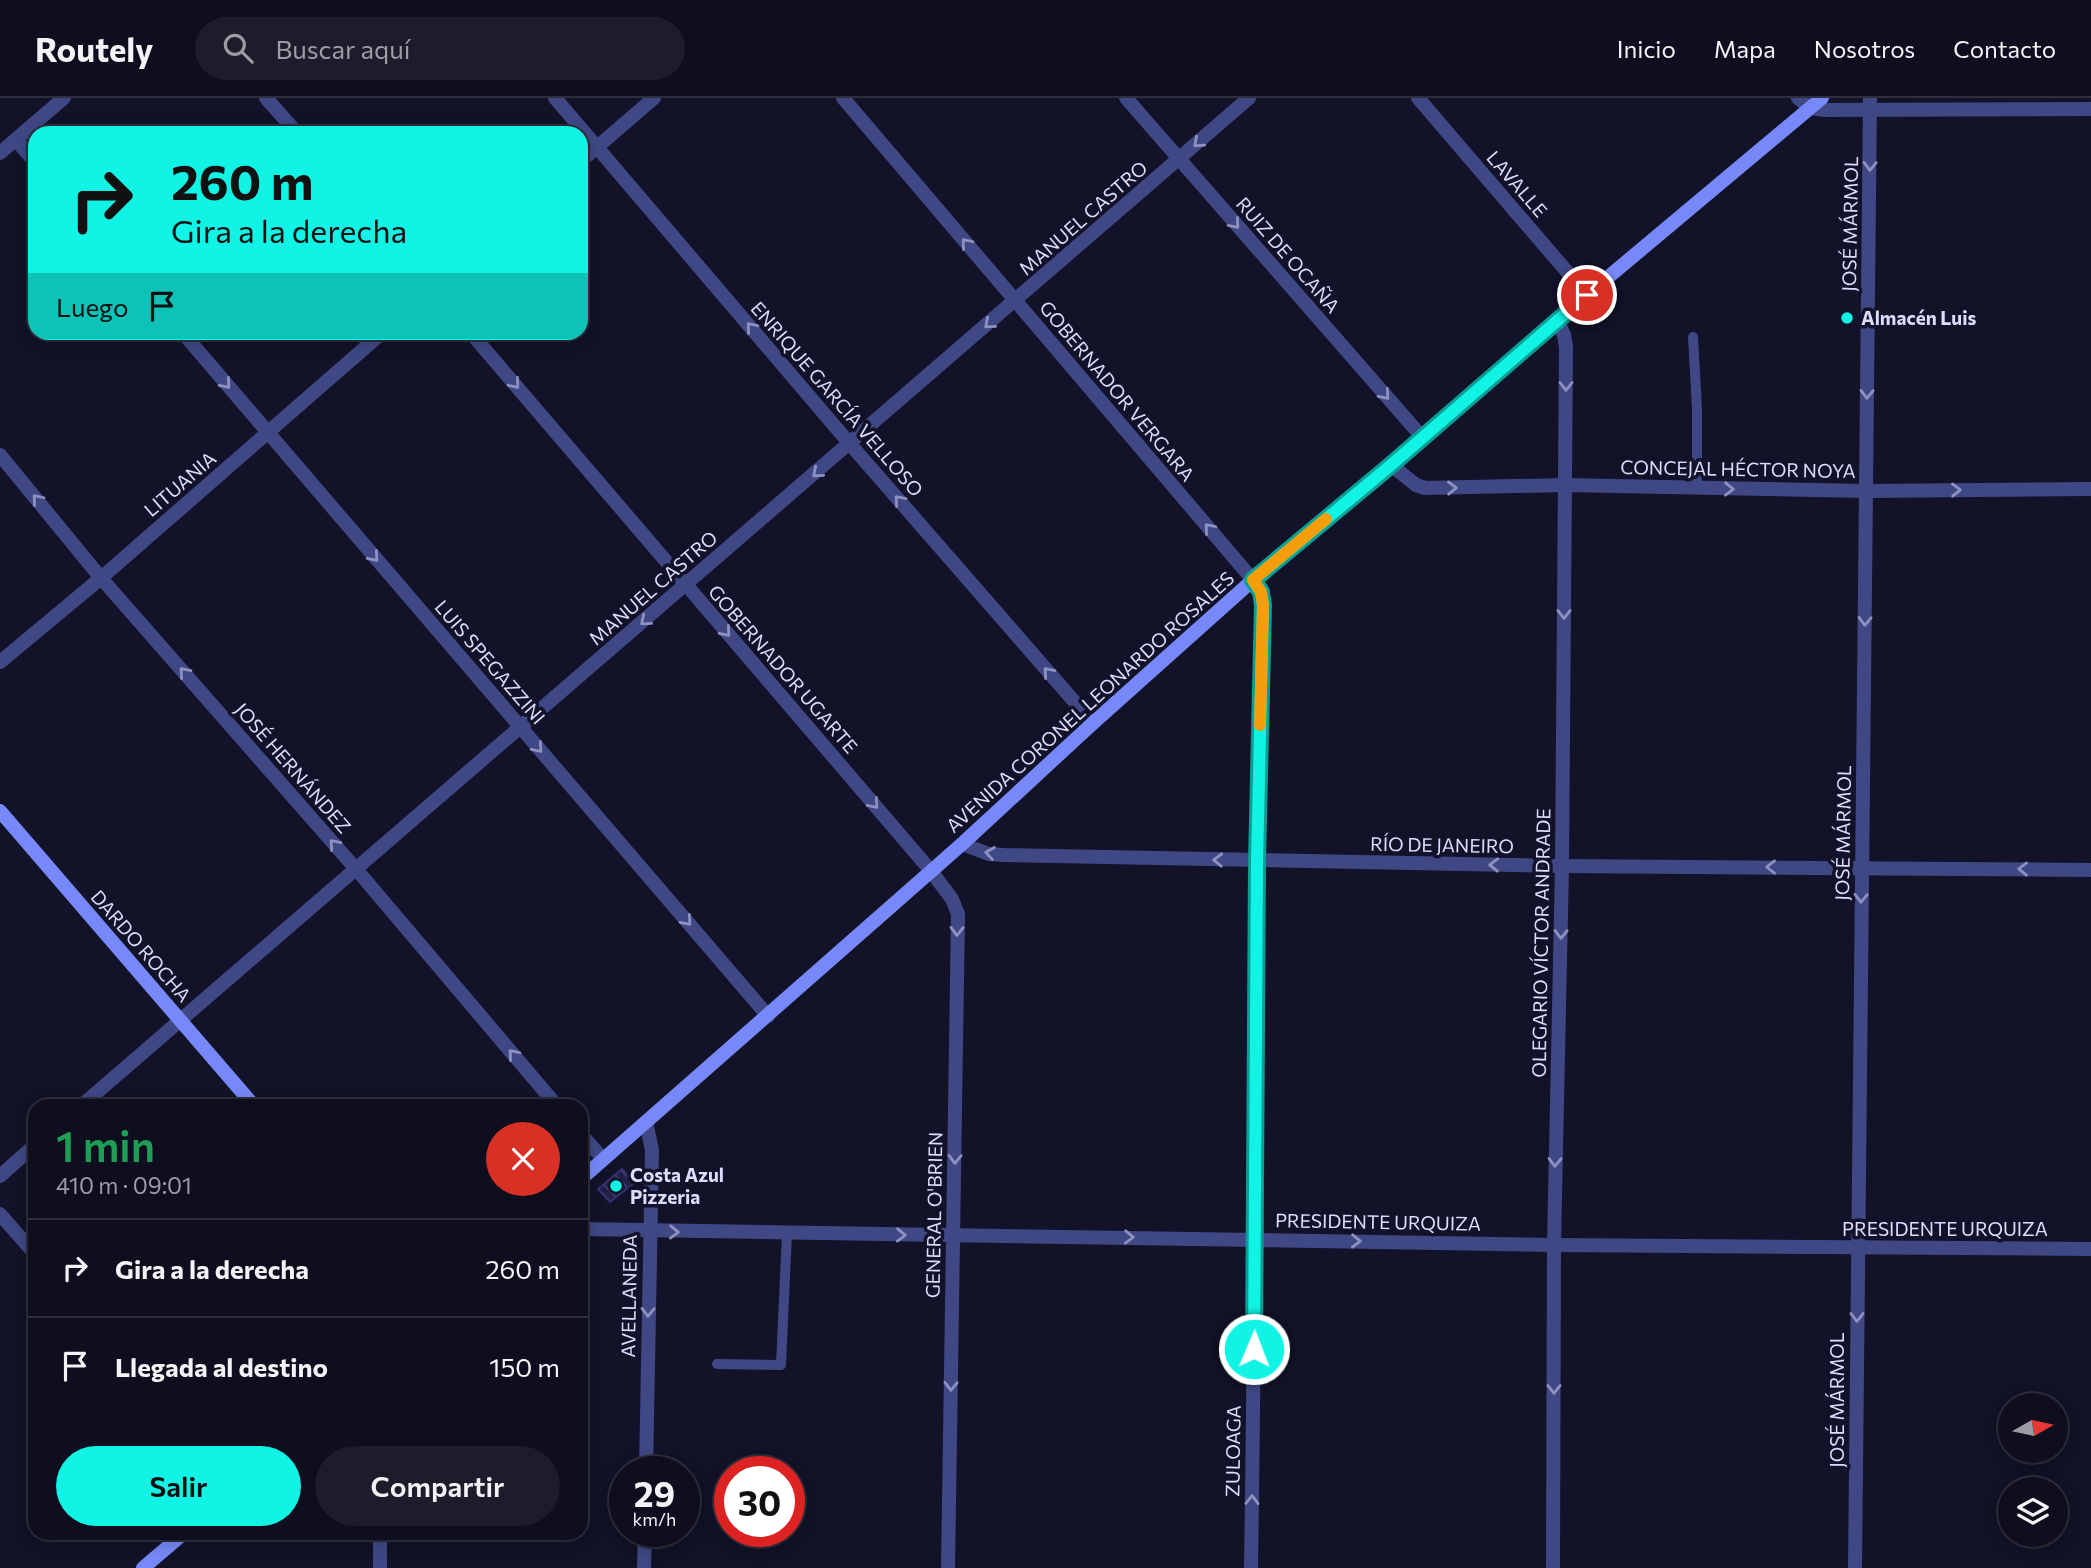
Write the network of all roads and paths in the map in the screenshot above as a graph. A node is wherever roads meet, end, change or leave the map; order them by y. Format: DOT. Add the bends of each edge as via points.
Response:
graph roads {
  1 [pos="64,98"];
  2 [pos="266,98"];
  3 [pos="555,98"];
  4 [pos="654,98"];
  5 [pos="843,98"];
  6 [pos="1126,98"];
  7 [pos="1249,98"];
  8 [pos="1418,98"];
  9 [pos="1798,98"];
  10 [pos="1822,98"];
  11 [pos="1870,104"];
  12 [pos="1810,108"];
  13 [pos="2091,109"];
  14 [pos="31,126"];
  15 [pos="291,126"];
  16 [pos="580,126"];
  17 [pos="28,129"];
  18 [pos="588,136"];
  19 [pos="16,139"];
  20 [pos="598,147"];
  21 [pos="0,153"];
  22 [pos="28,154"];
  23 [pos="588,156"];
  24 [pos="1179,160"];
  25 [pos="1587,295"];
  26 [pos="1015,301"];
  27 [pos="1557,320"];
  28 [pos="1693,337"];
  29 [pos="189,340"];
  30 [pos="374,340"];
  31 [pos="477,340"];
  32 [pos="267,432"];
  33 [pos="1422,437"];
  34 [pos="850,444"];
  35 [pos="0,455"];
  36 [pos="1391,465"];
  37 [pos="1565,485"];
  38 [pos="1697,488"];
  39 [pos="2091,489"];
  40 [pos="1866,491"];
  41 [pos="101,578"];
  42 [pos="1253,580"];
  43 [pos="686,586"];
  44 [pos="0,663"];
  45 [pos="1093,723"];
  46 [pos="520,727"];
  47 [pos="0,811"];
  48 [pos="962,844"];
  49 [pos="1257,862"];
  50 [pos="1562,866"];
  51 [pos="1861,867"];
  52 [pos="356,869"];
  53 [pos="2091,870"];
  54 [pos="932,871"];
  55 [pos="768,1016"];
  56 [pos="180,1020"];
  57 [pos="89,1099"];
  58 [pos="248,1099"];
  59 [pos="551,1099"];
  60 [pos="646,1122"];
  61 [pos="588,1142"];
  62 [pos="28,1151"];
  63 [pos="603,1159"];
  64 [pos="588,1173"];
  65 [pos="0,1176"];
  66 [pos="0,1214"];
  67 [pos="588,1229"];
  68 [pos="649,1231"];
  69 [pos="787,1233"];
  70 [pos="954,1236"];
  71 [pos="1256,1239"];
  72 [pos="1554,1245"];
  73 [pos="28,1246"];
  74 [pos="1857,1248"];
  75 [pos="2091,1249"];
  76 [pos="718,1364"];
  77 [pos="646,1456"];
  78 [pos="176,1540"];
  79 [pos="380,1540"];
  80 [pos="645,1547"];
  81 [pos="143,1568"];
  82 [pos="380,1568"];
  83 [pos="644,1568"];
  84 [pos="948,1568"];
  85 [pos="1251,1568"];
  86 [pos="1553,1568"];
  87 [pos="1855,1568"];
  1 -- 14 [label="street"];
  2 -- 15 [label="street"];
  3 -- 16 [label="street, ENRIQUE GARCÍA VELLOSO"];
  4 -- 20 [label="street"];
  26 -- 5 [label="street, GOBERNADOR VERGARA, one-way"];
  6 -- 24 [label="street, RUIZ DE OCAÑA"];
  7 -- 24 [label="street, MANUEL CASTRO, one-way"];
  8 -- 25 [label="street, LAVALLE"];
  9 -- 12 [label="street"];
  10 -- 12 [label="street, AVENIDA CORONEL LEONARDO ROSALES"];
  11 -- 12 [label="street"];
  11 -- 13 [label="street"];
  11 -- 40 [label="street, JOSÉ MÁRMOL, one-way"];
  12 -- 25 [label="street, AVENIDA CORONEL LEONARDO ROSALES"];
  17 -- 19 [label="street"];
  18 -- 20 [label="street, ENRIQUE GARCÍA VELLOSO"];
  19 -- 21 [label="street"];
  19 -- 22 [label="street"];
  20 -- 23 [label="street"];
  34 -- 20 [label="street, ENRIQUE GARCÍA VELLOSO, one-way"];
  24 -- 26 [label="street, MANUEL CASTRO"];
  24 -- 33 [label="street, RUIZ DE OCAÑA, one-way"];
  25 -- 27 [label="street, AVENIDA CORONEL LEONARDO ROSALES"];
  26 -- 34 [label="street, MANUEL CASTRO, one-way"];
  42 -- 26 [label="street, GOBERNADOR VERGARA, one-way"];
  27 -- 33 [label="street, AVENIDA CORONEL LEONARDO ROSALES"];
  27 -- 37 [label="street, OLEGARIO VÍCTOR ANDRADE, one-way" via="1566,347"];
  28 -- 38 [label="lane"];
  29 -- 32 [label="street, LUIS SPEGAZZINI, one-way"];
  30 -- 32 [label="street, LITUANIA"];
  31 -- 43 [label="street, GOBERNADOR UGARTE, one-way"];
  32 -- 41 [label="street, LITUANIA"];
  32 -- 46 [label="street, LUIS SPEGAZZINI, one-way"];
  33 -- 36 [label="street, AVENIDA CORONEL LEONARDO ROSALES"];
  34 -- 43 [label="street, MANUEL CASTRO, one-way"];
  45 -- 34 [label="street, ENRIQUE GARCÍA VELLOSO, one-way"];
  41 -- 35 [label="street, JOSÉ HERNÁNDEZ, one-way"];
  36 -- 37 [label="street, CONCEJAL HÉCTOR NOYA, one-way" via="1425,488"];
  36 -- 42 [label="street, AVENIDA CORONEL LEONARDO ROSALES"];
  37 -- 38 [label="street, CONCEJAL HÉCTOR NOYA"];
  37 -- 50 [label="street, OLEGARIO VÍCTOR ANDRADE, one-way"];
  38 -- 40 [label="street, CONCEJAL HÉCTOR NOYA, one-way"];
  40 -- 39 [label="street, CONCEJAL HÉCTOR NOYA, one-way"];
  40 -- 51 [label="street, JOSÉ MÁRMOL, one-way"];
  41 -- 44 [label="street, LITUANIA"];
  52 -- 41 [label="street, JOSÉ HERNÁNDEZ, one-way"];
  42 -- 45 [label="street, AVENIDA CORONEL LEONARDO ROSALES"];
  42 -- 49 [label="street, ZULOAGA" via="1263,605"];
  43 -- 46 [label="street, MANUEL CASTRO, one-way"];
  43 -- 54 [label="street, GOBERNADOR UGARTE, one-way"];
  45 -- 48 [label="street, AVENIDA CORONEL LEONARDO ROSALES"];
  46 -- 52 [label="street, MANUEL CASTRO"];
  46 -- 55 [label="street, LUIS SPEGAZZINI, one-way"];
  47 -- 56 [label="street, DARDO ROCHA"];
  49 -- 48 [label="street, RÍO DE JANEIRO, one-way" via="1004,855"];
  48 -- 54 [label="street, AVENIDA CORONEL LEONARDO ROSALES"];
  50 -- 49 [label="street, RÍO DE JANEIRO, one-way"];
  49 -- 71 [label="street, ZULOAGA"];
  51 -- 50 [label="street, RÍO DE JANEIRO, one-way"];
  50 -- 72 [label="street, OLEGARIO VÍCTOR ANDRADE, one-way"];
  53 -- 51 [label="street, RÍO DE JANEIRO, one-way"];
  51 -- 74 [label="street, JOSÉ MÁRMOL, one-way"];
  52 -- 56 [label="street, MANUEL CASTRO"];
  59 -- 52 [label="street, JOSÉ HERNÁNDEZ, one-way"];
  54 -- 55 [label="street, AVENIDA CORONEL LEONARDO ROSALES"];
  54 -- 70 [label="street, GENERAL O'BRIEN, one-way" via="958,914"];
  55 -- 60 [label="street, AVENIDA CORONEL LEONARDO ROSALES"];
  56 -- 57 [label="street, MANUEL CASTRO"];
  56 -- 58 [label="street, DARDO ROCHA"];
  60 -- 63 [label="street, AVENIDA CORONEL LEONARDO ROSALES"];
  60 -- 68 [label="street, AVELLANEDA" via="652,1150"];
  61 -- 63 [label="street"];
  62 -- 65 [label="street"];
  63 -- 64 [label="street, AVENIDA CORONEL LEONARDO ROSALES"];
  66 -- 73 [label="street"];
  67 -- 68 [label="street, PRESIDENTE URQUIZA"];
  68 -- 69 [label="street, PRESIDENTE URQUIZA, one-way"];
  68 -- 77 [label="street, AVELLANEDA, one-way"];
  69 -- 70 [label="street, PRESIDENTE URQUIZA, one-way"];
  69 -- 76 [label="lane" via="781,1365"];
  70 -- 71 [label="street, PRESIDENTE URQUIZA, one-way"];
  70 -- 84 [label="street, GENERAL O'BRIEN, one-way"];
  71 -- 72 [label="street, PRESIDENTE URQUIZA, one-way"];
  85 -- 71 [label="street, ZULOAGA, one-way"];
  72 -- 74 [label="street, PRESIDENTE URQUIZA"];
  72 -- 86 [label="street, OLEGARIO VÍCTOR ANDRADE, one-way"];
  74 -- 75 [label="street, PRESIDENTE URQUIZA"];
  74 -- 87 [label="street, JOSÉ MÁRMOL, one-way"];
  78 -- 81 [label="street"];
  79 -- 82 [label="street"];
  80 -- 83 [label="street"];
}
